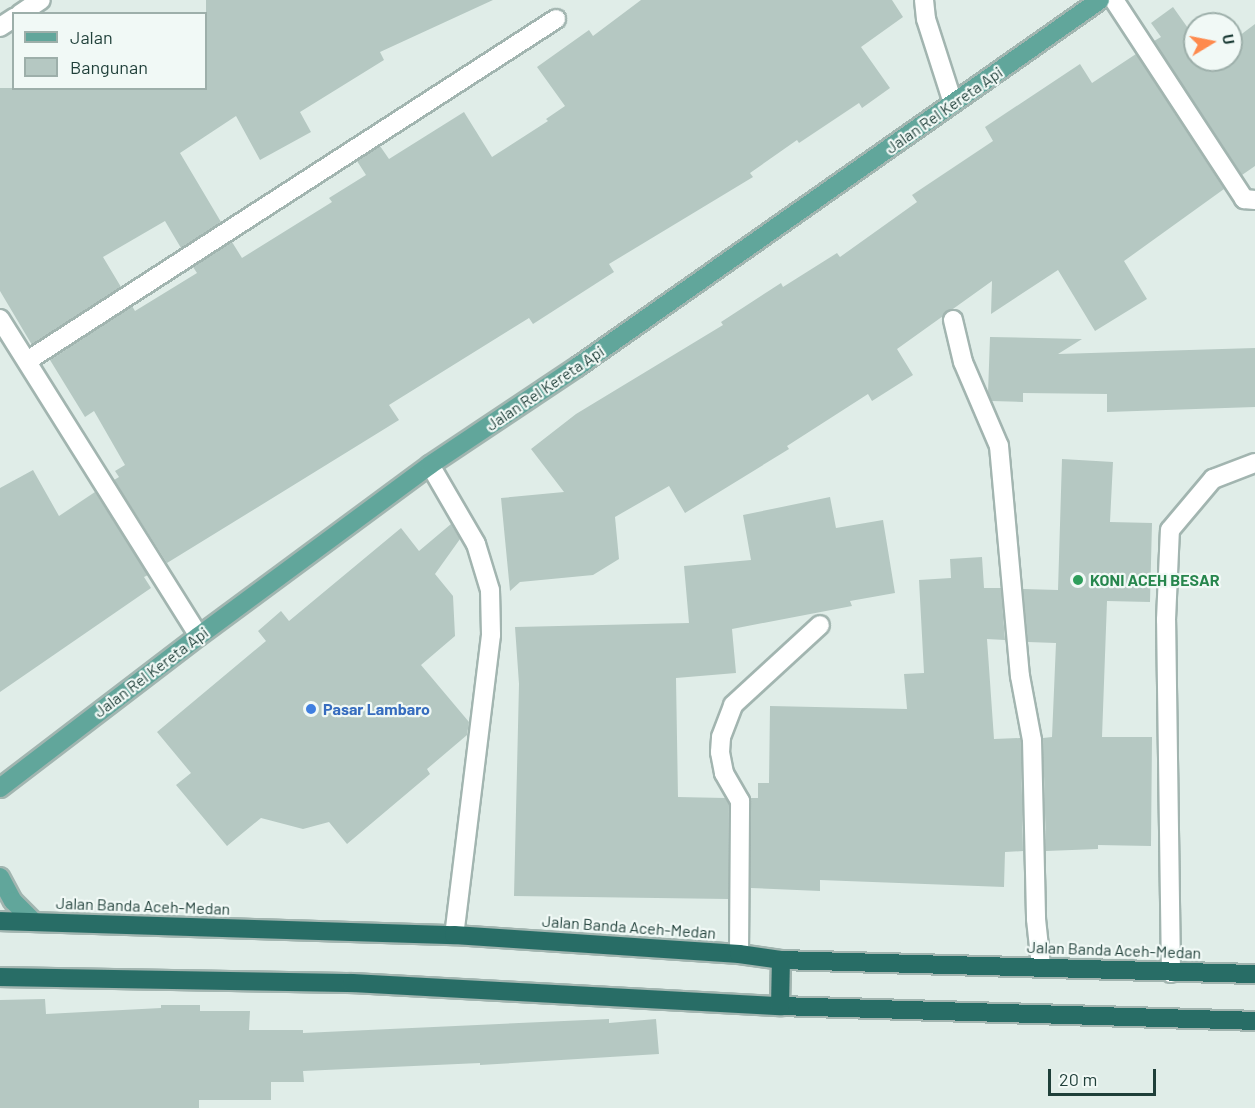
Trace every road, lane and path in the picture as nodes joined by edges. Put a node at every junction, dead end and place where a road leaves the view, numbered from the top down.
1 (41, 0) edge
2 (924, 0) edge
3 (1100, 0) edge
4 (1114, 0) edge
5 (23, 12) edge
6 (556, 19) dead end
7 (953, 103) junction
8 (1255, 200) edge
9 (0, 319) edge
10 (953, 320) dead end
11 (27, 361) junction
12 (1255, 463) edge
13 (430, 465) junction
14 (820, 625) dead end
15 (199, 636) junction
16 (0, 788) edge
17 (0, 877) edge
18 (0, 921) edge
19 (33, 921) junction
20 (453, 935) junction
21 (739, 954) junction
22 (781, 960) junction
23 (1041, 966) junction
24 (1171, 973) junction
25 (1255, 975) edge
26 (0, 977) edge
27 (780, 1006) junction
28 (1255, 1021) edge

1 - 5 street
2 - 7 street
3 - 7 main road, Jalan Rel Kereta Api
4 - 8 street
6 - 11 street
7 - 13 main road, Jalan Rel Kereta Api
9 - 11 street
10 - 23 street
11 - 15 street
12 - 24 street
13 - 15 main road, Jalan Rel Kereta Api
13 - 20 street
14 - 21 street
15 - 16 main road, Jalan Rel Kereta Api
17 - 19 main road
18 - 19 highway, Jalan Banda Aceh-Medan
19 - 20 highway, Jalan Banda Aceh-Medan
20 - 21 highway, Jalan Banda Aceh-Medan
21 - 22 highway, Jalan Banda Aceh-Medan
22 - 23 highway, Jalan Banda Aceh-Medan
22 - 27 highway
23 - 24 highway, Jalan Banda Aceh-Medan
24 - 25 highway, Jalan Banda Aceh-Medan
26 - 27 highway
27 - 28 highway

